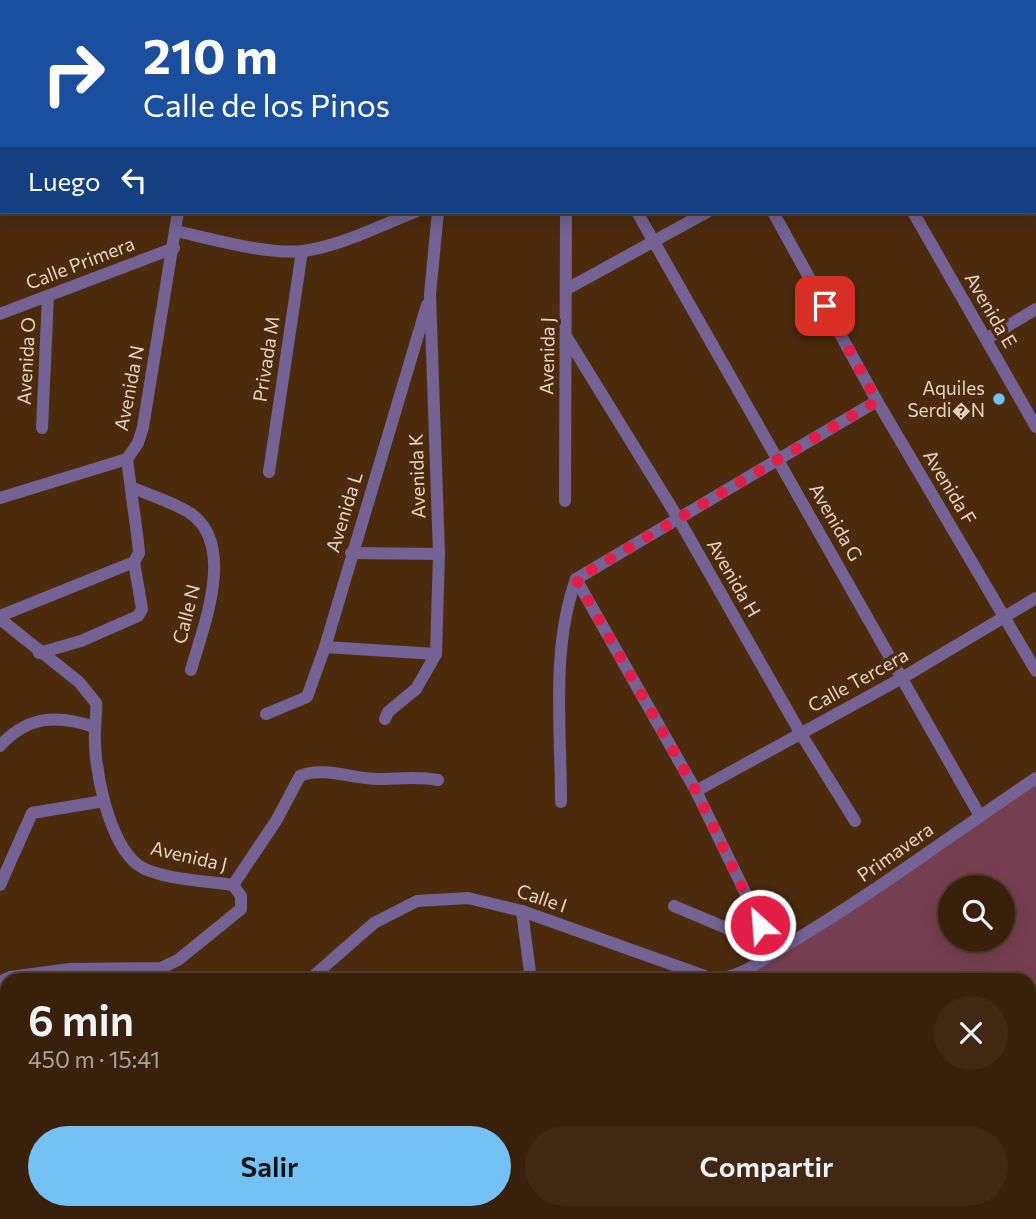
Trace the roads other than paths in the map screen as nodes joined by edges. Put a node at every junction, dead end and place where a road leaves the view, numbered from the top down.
1 (178, 214) edge
2 (410, 214) edge
3 (438, 214) edge
4 (566, 214) edge
5 (638, 214) edge
6 (703, 214) edge
7 (775, 214) edge
8 (914, 214) edge
9 (176, 231) junction
10 (655, 241) junction
11 (174, 248) junction
12 (302, 251) junction
13 (567, 289) junction
14 (430, 295) junction
15 (48, 296) junction
16 (1036, 309) edge
17 (0, 314) edge
18 (566, 335) junction
19 (986, 339) junction
20 (877, 401) junction
21 (1036, 427) edge
22 (42, 428) dead end
23 (127, 459) junction
24 (779, 461) junction
25 (269, 472) dead end
26 (131, 487) junction
27 (0, 498) edge
28 (565, 501) dead end
29 (678, 518) junction
30 (351, 553) junction
31 (439, 554) junction
32 (134, 562) junction
33 (576, 579) junction
34 (1036, 598) edge
35 (1005, 617) junction
36 (0, 618) edge
37 (325, 647) junction
38 (39, 653) junction
39 (436, 654) junction
40 (191, 670) dead end
41 (1036, 671) edge
42 (902, 678) junction
43 (265, 714) dead end
44 (385, 719) dead end
45 (94, 727) junction
46 (801, 734) junction
47 (0, 746) edge
48 (1036, 778) edge
49 (438, 780) dead end
50 (696, 791) junction
51 (104, 801) junction
52 (561, 802) dead end
53 (979, 816) junction
54 (855, 821) dead end
55 (0, 885) edge
56 (233, 885) junction
57 (674, 906) dead end
58 (522, 911) junction
59 (772, 949) junction
60 (60, 973) edge
61 (317, 973) edge
62 (530, 973) edge
63 (696, 973) edge
64 (743, 973) edge

1 - 9 street, Avenida N
2 - 12 street
3 - 14 street, Avenida K
4 - 13 street, Avenida J
5 - 10 street, Avenida G
6 - 10 street
7 - 20 street, Avenida F
8 - 19 street, Avenida E
9 - 11 street, Avenida N
9 - 12 street
10 - 13 street
10 - 24 street, Avenida G
11 - 15 street, Calle Primera
11 - 23 street, Avenida N
12 - 25 street, Privada M
13 - 18 street, Avenida J
14 - 30 street, Avenida L
14 - 31 street, Avenida K
15 - 17 street, Calle Primera
15 - 22 street, Avenida O
16 - 19 street
18 - 28 street, Avenida J
18 - 29 street, Avenida H
19 - 21 street, Avenida E
20 - 24 street
20 - 35 street, Avenida F
23 - 26 street, Avenida N
23 - 27 street
24 - 29 street
24 - 42 street, Avenida G
26 - 32 street, Avenida N
26 - 40 street, Calle N
29 - 33 street
29 - 46 street, Avenida H
30 - 31 street
30 - 37 street, Avenida L
31 - 39 street, Avenida K
32 - 36 street
32 - 38 street, Avenida N
33 - 50 street
33 - 52 street
34 - 35 street, Calle Tercera
35 - 41 street, Avenida F
35 - 42 street, Calle Tercera
36 - 38 street
37 - 39 street
37 - 43 street, Avenida L
38 - 45 street, Avenida J
39 - 44 street, Avenida K
42 - 46 street, Calle Tercera
42 - 53 street, Avenida G
45 - 47 street
45 - 51 street, Avenida J
46 - 50 street, Calle Tercera
46 - 54 street, Avenida H
48 - 53 street, Primavera
49 - 56 street
50 - 59 street
51 - 55 street
51 - 56 street, Avenida J
53 - 59 street, Primavera
56 - 60 street, Avenida J
57 - 59 street
58 - 61 street, Calle I
58 - 62 street
58 - 63 street, Calle I
59 - 64 street, Calle I

